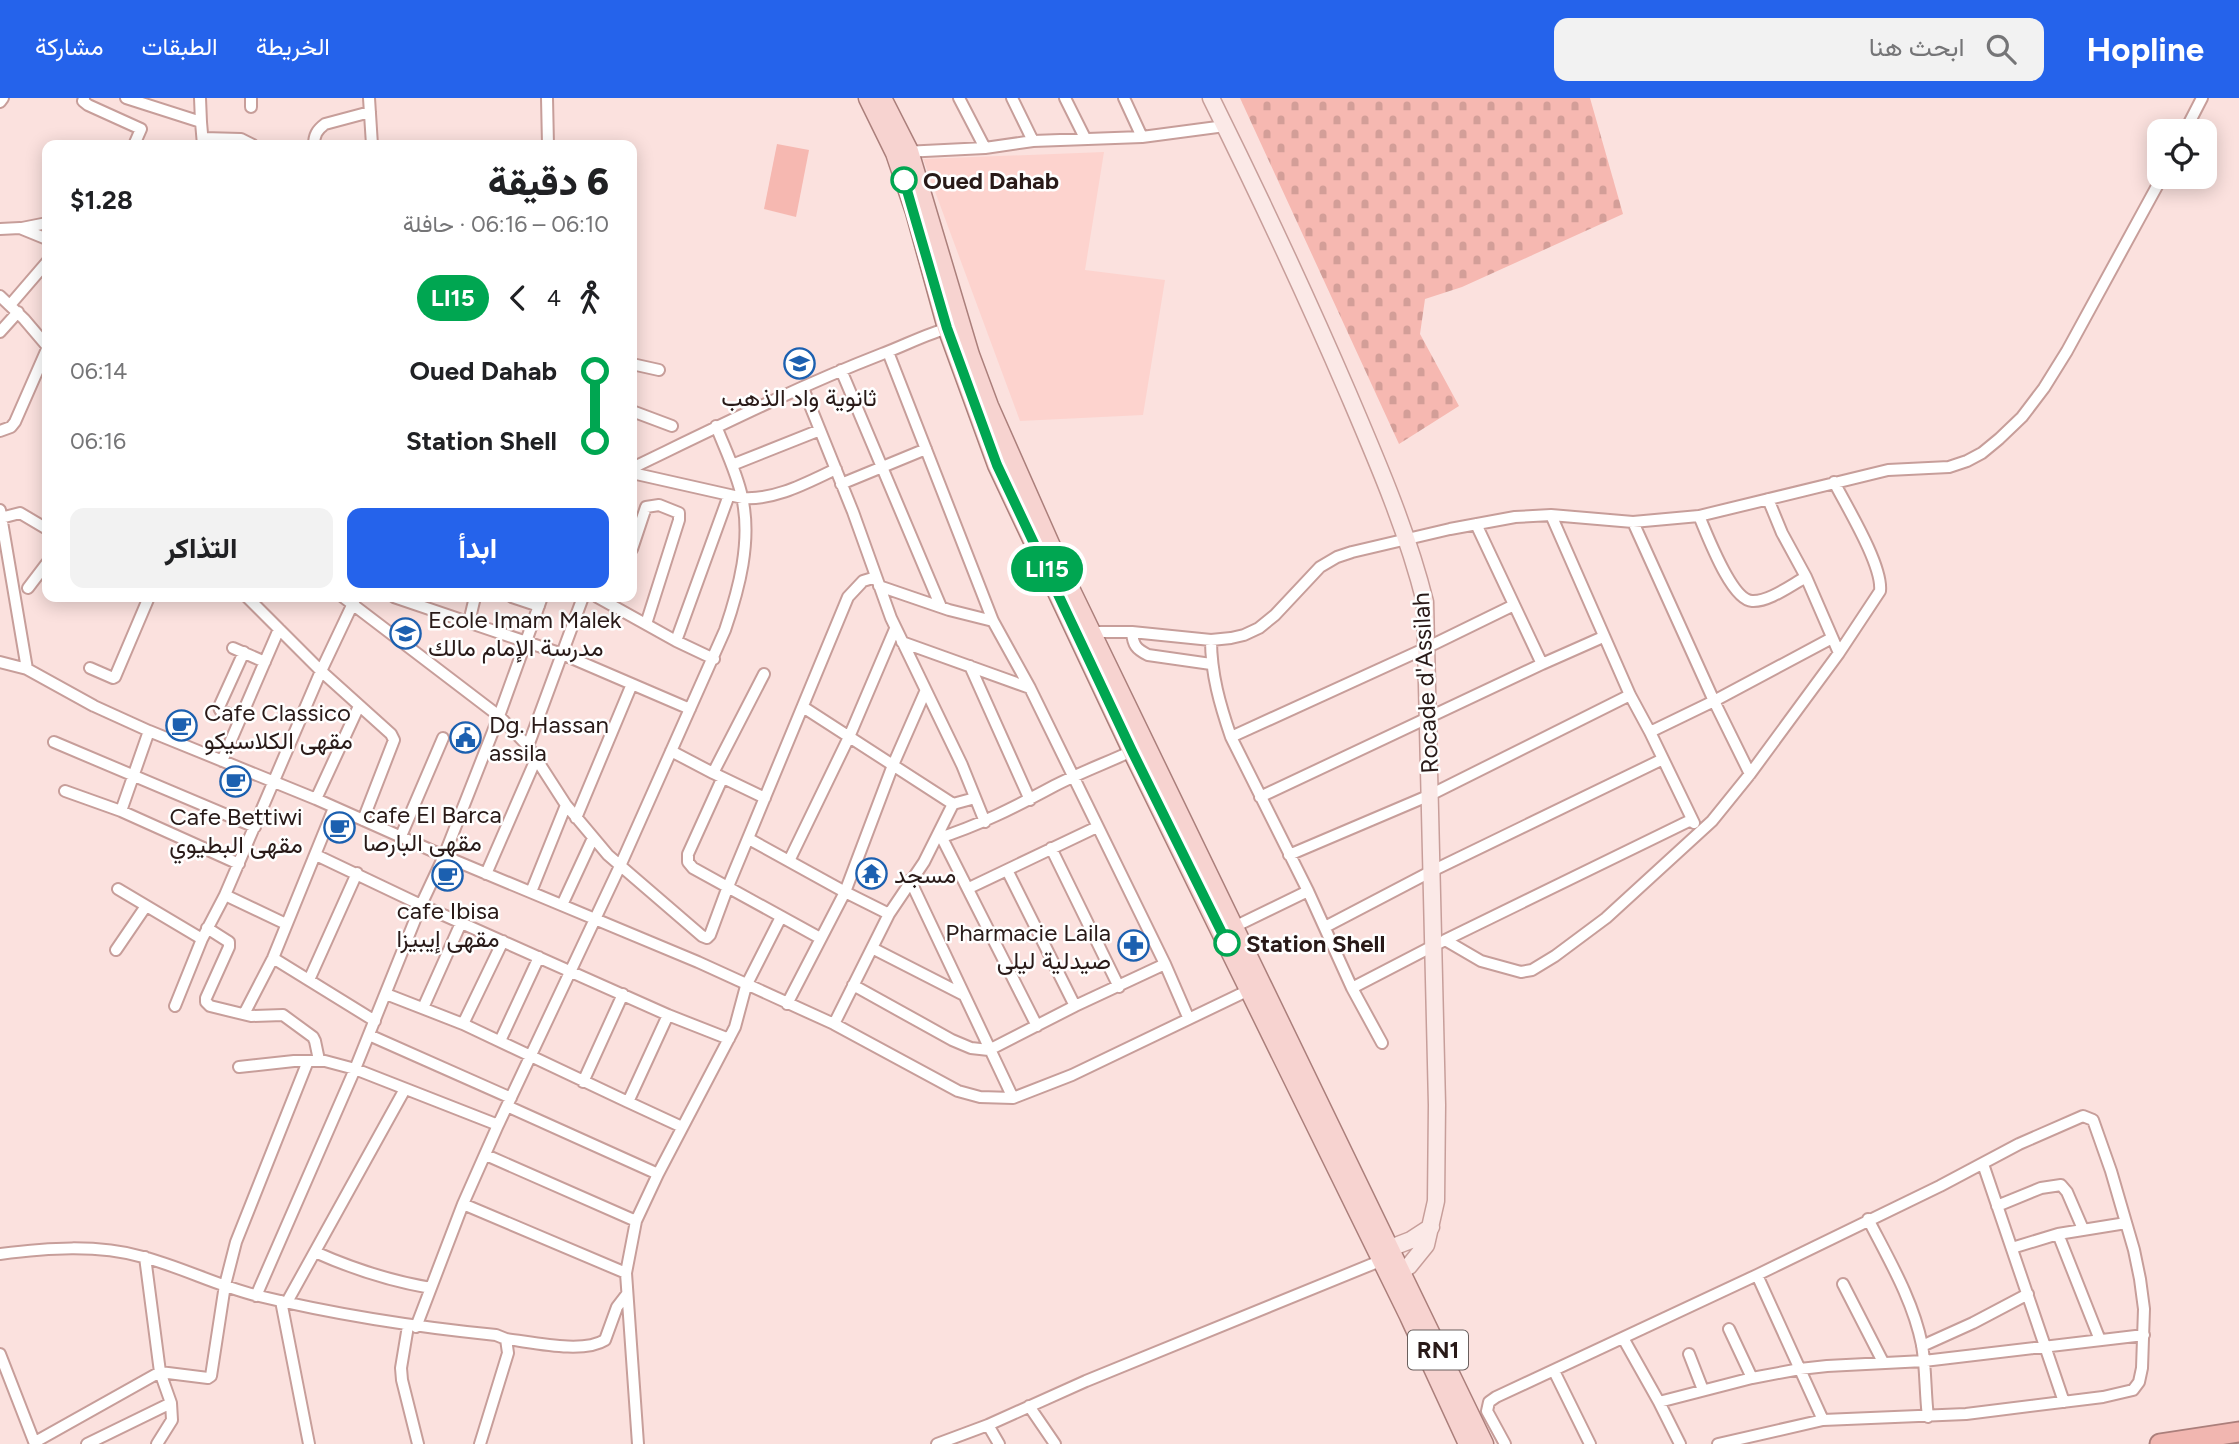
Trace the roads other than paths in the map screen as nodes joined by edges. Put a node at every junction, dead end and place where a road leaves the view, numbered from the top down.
1 (83, 98) edge
2 (126, 98) edge
3 (200, 98) edge
4 (369, 98) edge
5 (547, 98) edge
6 (868, 98) edge
7 (882, 98) edge
8 (960, 98) edge
9 (1012, 98) edge
10 (1065, 98) edge
11 (1124, 98) edge
12 (1211, 98) edge
13 (2202, 98) edge
14 (150, 106) junction
15 (370, 112) junction
16 (2191, 119) edge
17 (201, 122) junction
18 (1225, 126) junction
19 (141, 129) junction
20 (1142, 137) junction
21 (1085, 138) junction
22 (136, 140) edge
23 (203, 140) edge
24 (315, 140) edge
25 (372, 140) edge
26 (548, 140) edge
27 (1033, 141) junction
28 (985, 148) junction
29 (902, 152) junction
30 (2155, 189) edge
31 (42, 224) edge
32 (20, 228) junction
33 (0, 229) edge
34 (42, 237) edge
35 (42, 268) edge
36 (0, 296) edge
37 (14, 309) junction
38 (954, 326) junction
39 (0, 331) edge
40 (42, 342) edge
41 (888, 352) junction
42 (42, 360) edge
43 (637, 365) edge
44 (659, 370) dead end
45 (841, 370) junction
46 (803, 388) junction
47 (637, 413) edge
48 (672, 426) dead end
49 (716, 426) junction
50 (820, 429) junction
51 (0, 431) edge
52 (926, 449) junction
53 (637, 465) edge
54 (732, 466) junction
55 (881, 466) junction
56 (637, 468) edge
57 (836, 469) junction
58 (1834, 482) junction
59 (841, 484) junction
60 (729, 495) junction
61 (743, 498) junction
62 (1768, 499) junction
63 (1, 514) edge
64 (1551, 515) junction
65 (1699, 516) junction
66 (1633, 522) junction
67 (1476, 524) junction
68 (42, 526) edge
69 (637, 534) edge
70 (1406, 540) junction
71 (42, 570) edge
72 (1806, 577) junction
73 (878, 582) junction
74 (29, 588) dead end
75 (147, 602) edge
76 (252, 602) edge
77 (354, 602) edge
78 (355, 602) edge
79 (409, 602) edge
80 (474, 602) edge
81 (540, 602) edge
82 (581, 602) edge
83 (617, 602) edge
84 (1514, 605) junction
85 (941, 607) junction
86 (993, 621) junction
87 (469, 622) junction
88 (646, 624) junction
89 (279, 629) junction
90 (895, 629) junction
91 (1132, 632) junction
92 (1084, 633) junction
93 (1603, 637) junction
94 (1832, 638) junction
95 (1211, 640) junction
96 (526, 641) junction
97 (676, 641) junction
98 (902, 642) junction
99 (1426, 648) junction
100 (1839, 653) junction
101 (562, 654) junction
102 (714, 659) junction
103 (0, 662) edge
104 (265, 662) junction
105 (1211, 664) junction
106 (1542, 664) junction
107 (970, 666) junction
108 (90, 668) dead end
109 (27, 669) junction
110 (321, 671) junction
111 (764, 674) dead end
112 (632, 684) junction
113 (1030, 688) junction
114 (925, 692) junction
115 (1630, 695) junction
116 (1714, 701) junction
117 (359, 706) junction
118 (803, 707) junction
119 (690, 709) junction
120 (499, 716) junction
121 (1428, 718) junction
122 (240, 719) junction
123 (149, 732) junction
124 (1650, 732) junction
125 (849, 737) junction
126 (1231, 737) junction
127 (443, 738) dead end
128 (54, 742) dead end
129 (528, 746) junction
130 (671, 751) junction
131 (1132, 751) junction
132 (1663, 759) junction
133 (537, 760) junction
134 (222, 761) junction
135 (893, 765) junction
136 (1750, 774) junction
137 (132, 776) junction
138 (718, 776) junction
139 (1073, 777) junction
140 (273, 782) junction
141 (65, 791) dead end
142 (1430, 795) junction
143 (1260, 797) junction
144 (765, 798) junction
145 (975, 798) junction
146 (316, 799) junction
147 (1030, 800) junction
148 (953, 804) junction
149 (566, 805) junction
150 (334, 808) junction
151 (121, 811) junction
152 (576, 818) junction
153 (363, 820) junction
154 (1691, 820) junction
155 (985, 822) junction
156 (255, 827) junction
157 (1097, 827) junction
158 (1700, 831) junction
159 (401, 836) junction
160 (593, 838) junction
161 (749, 839) junction
162 (939, 839) junction
163 (1051, 848) junction
164 (316, 855) junction
165 (1289, 855) junction
166 (444, 856) junction
167 (789, 861) junction
168 (239, 864) junction
169 (620, 866) junction
170 (1007, 870) junction
171 (1432, 871) junction
172 (357, 873) junction
173 (486, 874) junction
174 (909, 880) junction
175 (969, 888) junction
176 (118, 889) dead end
177 (727, 889) junction
178 (1308, 891) junction
179 (531, 892) junction
180 (845, 892) junction
181 (225, 895) junction
182 (421, 905) junction
183 (562, 905) junction
184 (146, 906) junction
185 (889, 914) junction
186 (781, 917) junction
187 (594, 920) junction
188 (286, 923) junction
189 (461, 923) junction
190 (1234, 927) junction
191 (1325, 927) junction
192 (207, 928) junction
193 (820, 938) junction
194 (202, 939) junction
195 (503, 941) junction
196 (1439, 943) junction
197 (872, 948) junction
198 (116, 950) dead end
199 (539, 957) junction
200 (273, 958) junction
201 (1165, 964) junction
202 (570, 972) junction
203 (309, 980) junction
204 (853, 985) junction
205 (746, 986) junction
206 (1119, 987) junction
207 (1352, 988) junction
208 (1249, 990) junction
209 (386, 994) junction
210 (623, 994) junction
211 (962, 994) junction
212 (787, 1004) junction
213 (175, 1006) dead end
214 (1075, 1006) junction
215 (422, 1008) junction
216 (244, 1014) junction
217 (668, 1015) junction
218 (1188, 1017) junction
219 (375, 1021) junction
220 (463, 1024) junction
221 (834, 1024) junction
222 (1037, 1026) junction
223 (369, 1035) junction
224 (729, 1039) junction
225 (500, 1041) junction
226 (1382, 1043) dead end
227 (989, 1050) junction
228 (531, 1057) junction
229 (314, 1060) junction
230 (240, 1067) dead end
231 (355, 1069) junction
232 (583, 1082) junction
233 (405, 1089) junction
234 (1013, 1098) junction
235 (509, 1102) junction
236 (628, 1102) junction
237 (498, 1125) junction
238 (682, 1127) junction
239 (486, 1155) junction
240 (1983, 1164) junction
241 (657, 1174) junction
242 (464, 1204) junction
243 (1997, 1206) junction
244 (1868, 1219) junction
245 (636, 1221) junction
246 (2126, 1223) junction
247 (1431, 1227) junction
248 (2083, 1229) junction
249 (2058, 1234) junction
250 (2012, 1248) junction
251 (315, 1252) junction
252 (0, 1254) edge
253 (1382, 1254) junction
254 (145, 1257) junction
255 (626, 1273) junction
256 (1395, 1275) junction
257 (1757, 1275) junction
258 (1843, 1284) dead end
259 (225, 1285) junction
260 (431, 1288) junction
261 (627, 1294) junction
262 (2028, 1294) junction
263 (256, 1296) junction
264 (284, 1302) junction
265 (412, 1326) junction
266 (1728, 1329) dead end
267 (2144, 1335) junction
268 (1623, 1338) junction
269 (506, 1339) junction
270 (2100, 1340) junction
271 (1922, 1346) junction
272 (2046, 1347) junction
273 (0, 1354) edge
274 (1689, 1354) dead end
275 (1924, 1361) junction
276 (1883, 1362) junction
277 (1800, 1369) junction
278 (160, 1371) junction
279 (1553, 1371) junction
280 (1752, 1378) junction
281 (1703, 1390) junction
282 (1659, 1402) junction
283 (2064, 1402) junction
284 (171, 1404) junction
285 (1029, 1406) junction
286 (1928, 1417) junction
287 (1823, 1420) junction
288 (988, 1425) junction
289 (2239, 1432) edge
290 (35, 1443) edge
291 (944, 1443) edge
292 (87, 1444) edge
293 (157, 1444) edge
294 (309, 1444) edge
295 (418, 1444) edge
296 (480, 1444) edge
297 (638, 1444) edge
298 (999, 1444) edge
299 (1055, 1444) edge
300 (1468, 1444) edge
301 (1484, 1444) edge
302 (1505, 1444) edge
303 (1590, 1444) edge
304 (1679, 1444) edge
305 (1718, 1444) edge
306 (2160, 1444) edge

1 - 19 street
2 - 14 street
3 - 17 street
4 - 15 street
5 - 26 street
6 - 29 main road, RN1
7 - 29 main road, RN1
8 - 28 street
9 - 27 street
10 - 21 street
11 - 20 street
12 - 18 street, Rocade d'Assilah
13 - 16 street
14 - 17 street
14 - 19 street
15 - 24 street
15 - 25 street
17 - 23 street
18 - 20 street
18 - 70 street, Rocade d'Assilah
19 - 22 street
20 - 21 street
21 - 27 street
27 - 28 street
28 - 29 street
29 - 38 main road, RN1
30 - 58 street
31 - 32 street
32 - 33 street
32 - 34 street
35 - 37 street
36 - 37 street
37 - 39 street
37 - 40 street
38 - 41 street
38 - 92 main road, RN1
41 - 45 street
41 - 52 street
42 - 51 street
43 - 44 street
45 - 46 street
45 - 55 street
46 - 49 street
46 - 50 street
47 - 48 street
49 - 53 street
49 - 54 street
50 - 54 street
50 - 57 street
52 - 55 street
52 - 86 street
54 - 61 street
55 - 59 street
55 - 85 street
56 - 60 street
57 - 59 street
57 - 61 street
58 - 62 street
58 - 100 street
59 - 73 street
60 - 61 street
60 - 97 street
61 - 102 street
62 - 65 street
62 - 72 street
63 - 68 street
63 - 109 street
64 - 66 street
64 - 67 street
64 - 93 street
65 - 66 street
65 - 72 street
66 - 116 street
67 - 70 street
67 - 84 street
69 - 88 street
70 - 95 street
70 - 99 street, Rocade d'Assilah
71 - 74 street
72 - 94 street
73 - 85 street
73 - 90 street
73 - 118 street
75 - 108 street
76 - 89 street
77 - 110 street
78 - 120 street
79 - 87 street
80 - 87 street
81 - 96 street
82 - 101 street
83 - 88 street
84 - 99 street
84 - 106 street
85 - 86 street
86 - 113 street
87 - 96 street
88 - 97 street
89 - 104 street
89 - 110 street
90 - 98 street
90 - 125 street
91 - 92 street
91 - 95 street
91 - 105 street
92 - 131 main road, RN1
92 - 190 main road, RN1
93 - 106 street
93 - 115 street
94 - 100 street
94 - 116 street
95 - 105 street
96 - 101 street
96 - 120 street
97 - 102 street
98 - 107 street
98 - 114 street
99 - 121 street, Rocade d'Assilah
99 - 126 street
100 - 136 street
101 - 112 street
101 - 129 street
102 - 119 street
103 - 109 street
104 - 122 street
104 - 122 street
105 - 126 street
106 - 121 street
107 - 113 street
107 - 147 street
109 - 123 street
110 - 117 street
110 - 140 street
111 - 138 street
112 - 119 street
112 - 152 street
113 - 139 street
114 - 135 street
114 - 145 street
115 - 124 street
115 - 142 street
116 - 124 street
116 - 136 street
117 - 146 street
117 - 153 street
118 - 125 street
118 - 144 street
119 - 130 street
120 - 129 street
120 - 166 street
121 - 142 street, Rocade d'Assilah
121 - 143 street
122 - 134 street
123 - 134 street
123 - 137 street
124 - 132 street
125 - 135 street
125 - 167 street
126 - 143 street
127 - 159 street
128 - 137 street
129 - 133 street
130 - 138 street
130 - 169 street
131 - 139 street
131 - 208 main road, RN1
132 - 154 street
132 - 171 street
133 - 149 street
133 - 173 street
134 - 140 street
135 - 148 street
135 - 180 street
136 - 158 street
137 - 151 street
137 - 156 street
138 - 144 street
138 - 177 street
139 - 147 street
139 - 157 street
140 - 146 street
140 - 156 street
141 - 151 street
142 - 165 street
142 - 171 street, Rocade d'Assilah
143 - 165 street
144 - 161 street
145 - 148 street
145 - 155 street
146 - 150 street
147 - 155 street
148 - 162 street
149 - 152 street
149 - 179 street
150 - 153 street
150 - 164 street
151 - 168 street
152 - 160 street
153 - 159 street
154 - 158 street
154 - 196 street
155 - 162 street
156 - 168 street
157 - 163 street
157 - 201 street
158 - 196 street
159 - 166 street
160 - 169 street
160 - 183 street
161 - 167 street
161 - 177 street
162 - 174 street
162 - 175 street
163 - 170 street
163 - 206 street
164 - 172 street
164 - 188 street
165 - 178 street
166 - 173 street
166 - 182 street
167 - 180 street
168 - 181 street
169 - 177 street
169 - 187 street
170 - 175 street
170 - 214 street
171 - 191 street
171 - 196 street, Rocade d'Assilah
172 - 182 street
172 - 203 street
173 - 179 street
174 - 185 street
174 - 211 street
175 - 222 street
176 - 184 street
177 - 186 street
178 - 190 street
178 - 191 street
179 - 183 street
180 - 185 street
180 - 193 street
181 - 188 street
181 - 192 street
182 - 189 street
182 - 209 street
183 - 187 street
184 - 194 street
184 - 198 street
185 - 197 street
186 - 193 street
186 - 205 street
187 - 202 street
187 - 205 street
188 - 200 street
189 - 195 street
189 - 215 street
190 - 253 main road, RN1
191 - 207 street
192 - 194 street
192 - 216 street
193 - 212 street
194 - 213 street
195 - 199 street
195 - 220 street
196 - 207 street
196 - 247 street, Rocade d'Assilah
197 - 204 street
197 - 211 street
199 - 202 street
199 - 225 street
200 - 203 street
200 - 216 street
201 - 206 street
201 - 218 street
202 - 210 street
202 - 228 street
203 - 219 street
204 - 221 street
204 - 227 street
205 - 212 street
205 - 224 street
206 - 214 street
207 - 226 street
208 - 218 street
208 - 253 main road, RN1
209 - 215 street
209 - 219 street
210 - 217 street
210 - 232 street
211 - 227 street
212 - 221 street
214 - 222 street
215 - 220 street
216 - 229 street
217 - 224 street
217 - 236 street
218 - 234 street
219 - 223 street
220 - 225 street
221 - 234 street
222 - 227 street
223 - 231 street
223 - 235 street
224 - 238 street
225 - 228 street
227 - 234 street
228 - 232 street
228 - 235 street
229 - 230 street
229 - 231 street
229 - 259 street
231 - 233 street
231 - 263 street
232 - 236 street
233 - 237 street
233 - 251 street
235 - 237 street
235 - 241 street
236 - 238 street
237 - 239 street
238 - 241 street
239 - 242 street
239 - 245 street
240 - 243 street
240 - 244 street
240 - 246 street
241 - 245 street
242 - 255 street
242 - 260 street
243 - 248 street
243 - 250 street
244 - 257 street
244 - 271 street
245 - 255 street
246 - 248 street
246 - 267 street
247 - 253 street
247 - 256 street, Rocade d'Assilah
248 - 249 street
249 - 250 street
249 - 270 street
250 - 262 street
251 - 260 street
251 - 264 street
252 - 254 street
253 - 256 main road, RN1
253 - 285 street
254 - 259 street
254 - 278 street
255 - 261 street
256 - 300 main road, RN1
256 - 301 main road, RN1
257 - 268 street
257 - 277 street
258 - 276 street
259 - 263 street
259 - 278 street
260 - 265 street
261 - 269 street
261 - 297 street
262 - 271 street
262 - 272 street
263 - 264 street
264 - 265 street
264 - 294 street
265 - 269 street
265 - 295 street
266 - 280 street
267 - 270 street
267 - 283 street
268 - 279 street
268 - 282 street
269 - 296 street
270 - 272 street
271 - 275 street
272 - 275 street
272 - 283 street
273 - 290 street
274 - 281 street
275 - 276 street
275 - 286 street
276 - 277 street
277 - 280 street
277 - 287 street
278 - 284 street
278 - 290 street
279 - 302 street
279 - 303 street
280 - 281 street
281 - 282 street
282 - 304 street
283 - 286 street
284 - 292 street
284 - 293 street
285 - 288 street
285 - 299 street
286 - 287 street
287 - 305 street
288 - 291 street
288 - 298 street
289 - 306 highway

